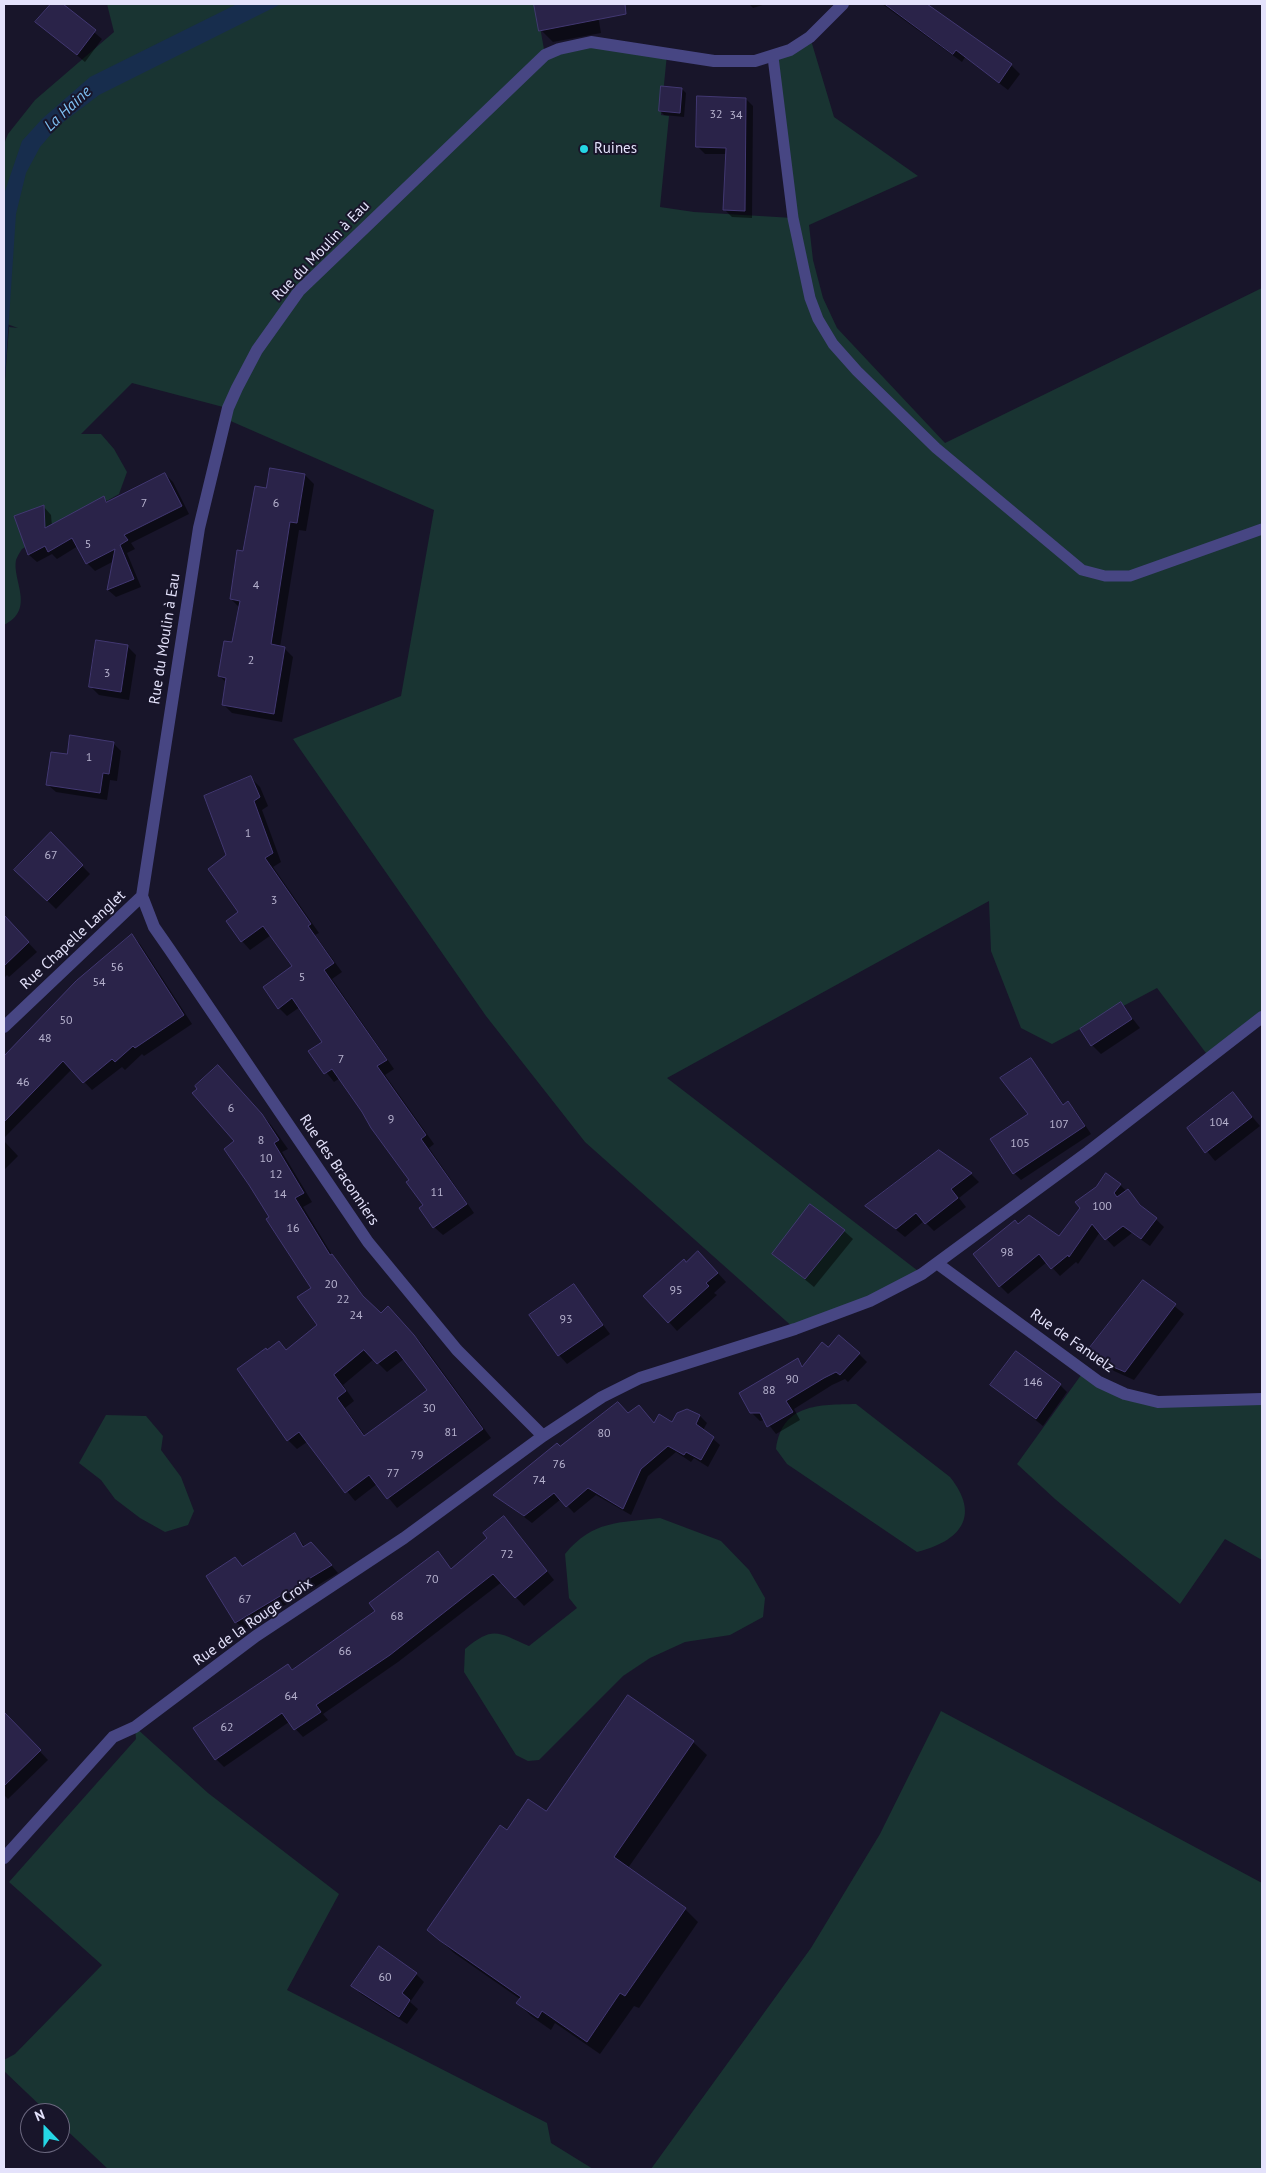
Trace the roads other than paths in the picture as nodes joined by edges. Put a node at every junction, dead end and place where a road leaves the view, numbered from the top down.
1 (843, 4) edge
2 (772, 57) junction
3 (1262, 529) edge
4 (142, 896) junction
5 (1262, 1017) edge
6 (4, 1027) edge
7 (938, 1264) junction
8 (1262, 1399) edge
9 (543, 1436) junction
10 (4, 1858) edge

1 - 2 street, Rue du Moulin à Eau
2 - 3 lane
2 - 4 street, Rue du Moulin à Eau
4 - 6 street, Rue Chapelle Langlet
4 - 9 street, Rue des Braconniers
5 - 7 street, Rue de la Rouge Croix
7 - 8 street, Rue de Fanuelz
7 - 9 street, Rue de la Rouge Croix
9 - 10 street, Rue de la Rouge Croix

